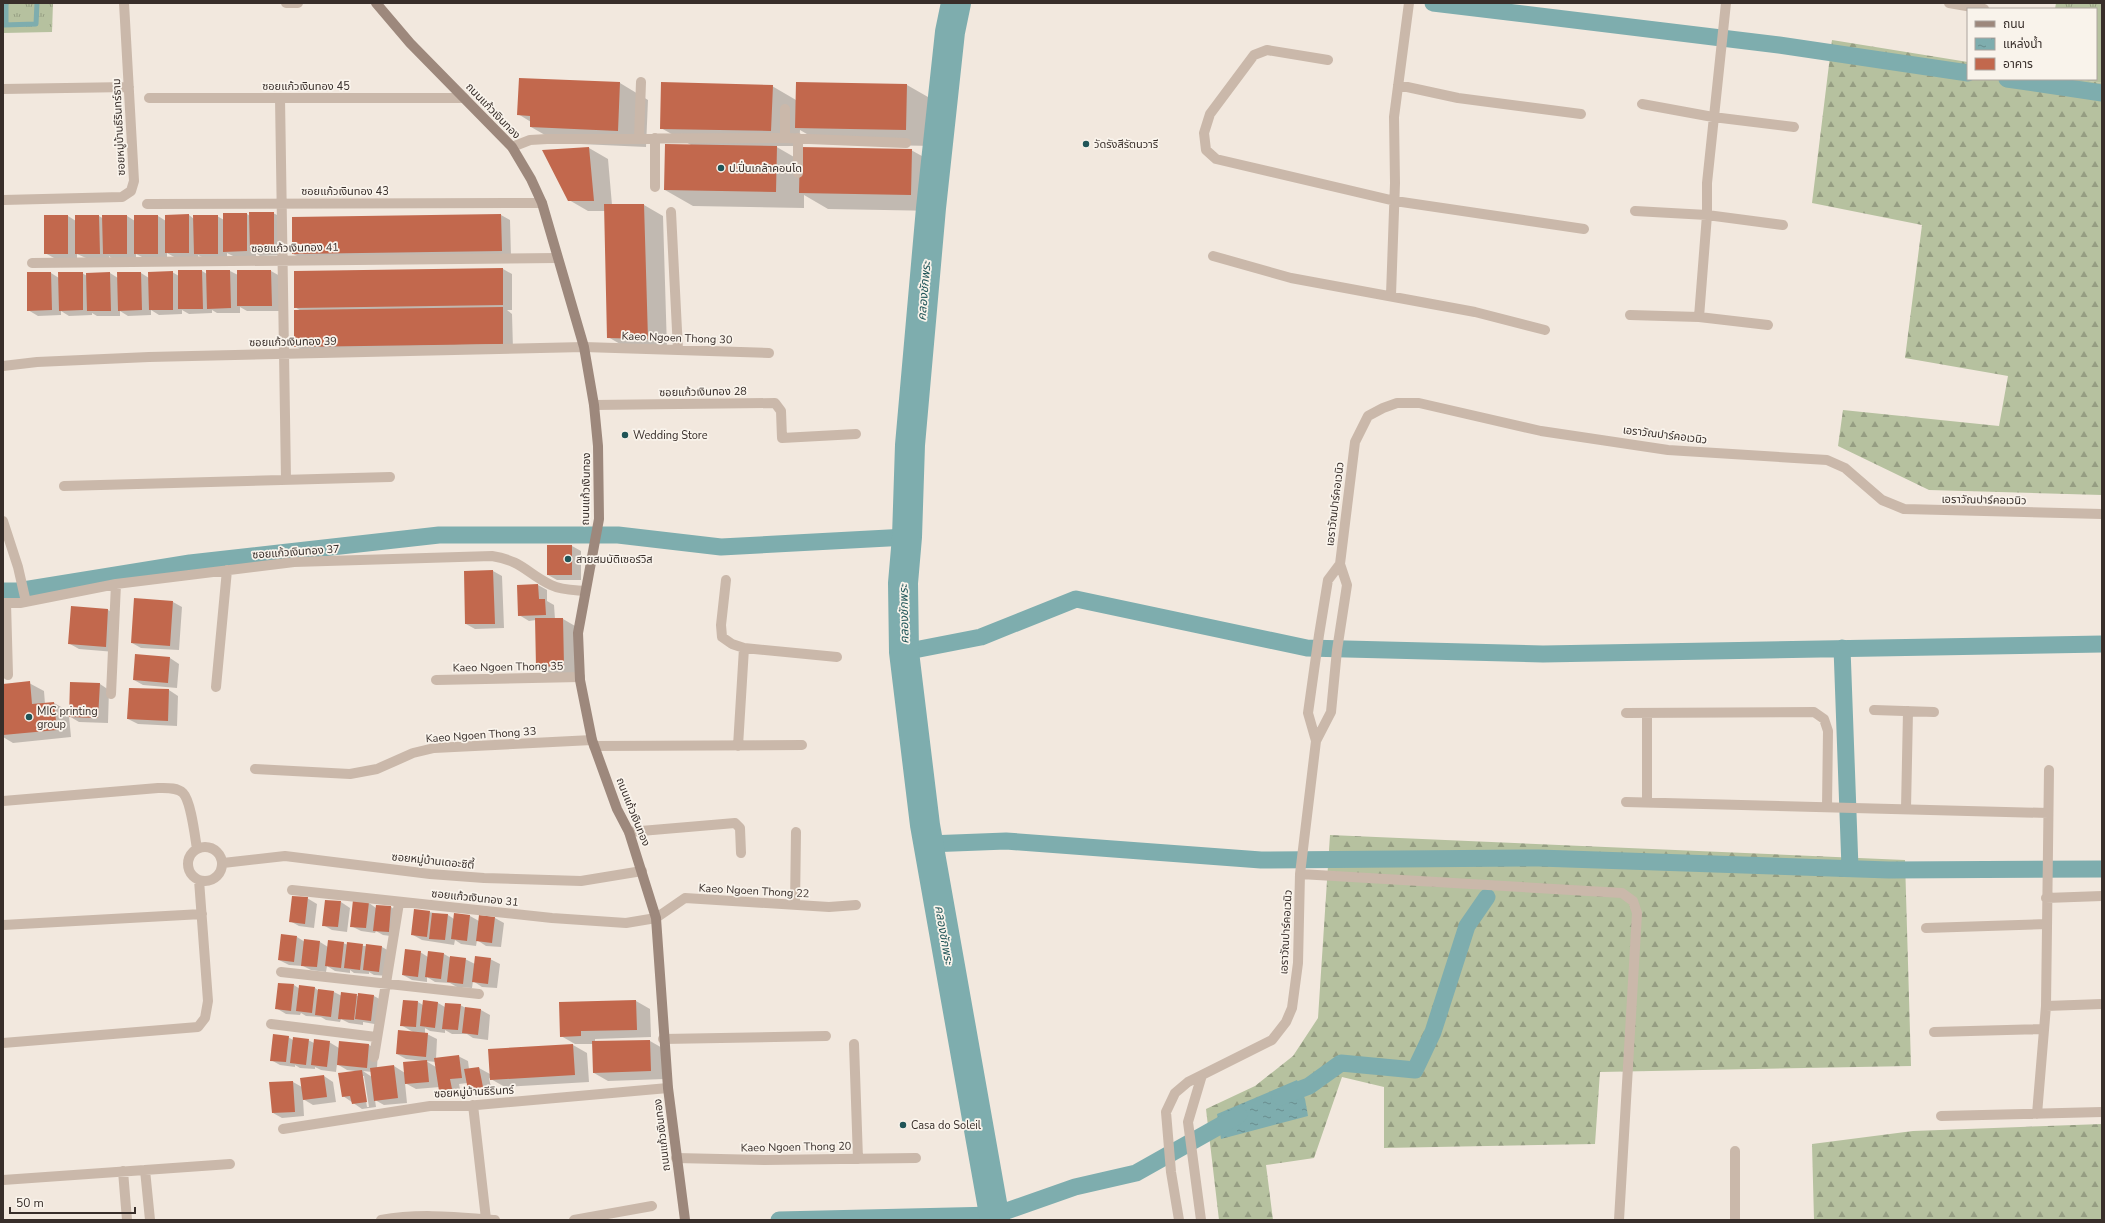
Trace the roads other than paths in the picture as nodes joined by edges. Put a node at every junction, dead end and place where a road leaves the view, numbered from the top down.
1 (124, 3) edge
2 (286, 3) edge
3 (298, 3) edge
4 (376, 3) edge
5 (1408, 3) edge
6 (1726, 3) edge
7 (1949, 3) edge
8 (1978, 8) edge
9 (1328, 60) dead end
10 (641, 82) dead end
11 (1398, 85) junction
12 (129, 87) junction
13 (3, 89) edge
14 (149, 98) dead end
15 (280, 98) junction
16 (464, 98) junction
17 (1642, 104) dead end
18 (785, 110) dead end
19 (1581, 114) dead end
20 (1713, 117) junction
21 (1794, 127) dead end
22 (639, 138) junction
23 (655, 138) junction
24 (785, 138) junction
25 (798, 138) junction
26 (906, 143) dead end
27 (512, 147) junction
28 (798, 173) dead end
29 (655, 187) dead end
30 (3, 200) edge
31 (1394, 201) junction
32 (281, 203) junction
33 (542, 203) junction
34 (147, 204) dead end
35 (1635, 211) dead end
36 (670, 212) dead end
37 (1707, 215) junction
38 (1783, 225) dead end
39 (1584, 229) dead end
40 (1213, 256) dead end
41 (557, 258) junction
42 (282, 260) junction
43 (32, 263) dead end
44 (1391, 295) junction
45 (1630, 315) dead end
46 (1699, 317) junction
47 (1768, 325) dead end
48 (1545, 330) dead end
49 (584, 347) junction
50 (678, 350) junction
51 (769, 353) dead end
52 (284, 354) junction
53 (3, 366) edge
54 (594, 405) junction
55 (856, 434) dead end
56 (390, 477) dead end
57 (286, 480) junction
58 (64, 486) dead end
59 (2102, 514) edge
60 (3, 521) edge
61 (1340, 564) junction
62 (227, 570) junction
63 (726, 580) dead end
64 (116, 584) junction
65 (584, 592) junction
66 (26, 601) junction
67 (4, 603) edge
68 (744, 648) junction
69 (837, 658) dead end
70 (8, 675) dead end
71 (580, 677) junction
72 (436, 680) dead end
73 (216, 687) dead end
74 (111, 694) dead end
75 (1874, 710) dead end
76 (1908, 711) junction
77 (1934, 712) dead end
78 (1626, 713) dead end
79 (1647, 713) junction
80 (1316, 741) junction
81 (593, 743) junction
82 (802, 745) dead end
83 (738, 746) junction
84 (255, 769) dead end
85 (2049, 770) dead end
86 (3, 801) edge
87 (1626, 802) dead end
88 (1646, 802) junction
89 (1827, 807) junction
90 (1906, 809) junction
91 (2048, 813) junction
92 (629, 832) junction
93 (796, 832) dead end
94 (197, 849) junction
95 (741, 853) dead end
96 (223, 863) junction
97 (642, 871) junction
98 (1300, 874) junction
99 (199, 880) junction
100 (292, 890) dead end
101 (2102, 896) edge
102 (2046, 898) junction
103 (398, 903) junction
104 (795, 905) junction
105 (856, 905) dead end
106 (202, 914) junction
107 (656, 918) junction
108 (2047, 924) junction
109 (3, 925) edge
110 (1926, 928) dead end
111 (281, 972) dead end
112 (386, 984) junction
113 (479, 994) dead end
114 (2102, 1004) edge
115 (2046, 1006) junction
116 (271, 1024) dead end
117 (2044, 1029) junction
118 (1934, 1032) dead end
119 (826, 1036) dead end
120 (376, 1037) junction
121 (664, 1039) junction
122 (3, 1043) edge
123 (854, 1044) dead end
124 (374, 1057) dead end
125 (1202, 1075) junction
126 (668, 1088) junction
127 (473, 1105) junction
128 (2102, 1112) edge
129 (2037, 1114) junction
130 (1941, 1116) dead end
131 (283, 1129) dead end
132 (1735, 1151) dead end
133 (676, 1158) junction
134 (858, 1158) junction
135 (916, 1158) dead end
136 (230, 1164) dead end
137 (145, 1170) junction
138 (123, 1171) junction
139 (3, 1180) edge
140 (652, 1206) dead end
141 (127, 1220) edge
142 (150, 1220) edge
143 (380, 1220) edge
144 (490, 1220) edge
145 (574, 1220) edge
146 (685, 1220) edge
147 (1179, 1220) edge
148 (1201, 1220) edge
149 (1618, 1220) edge
150 (1735, 1220) edge

1 - 12 street, ซอยหมู่บ้านธีรินทร์ธาม
2 - 3 street
4 - 16 street, ถนนแก้วเงินทอง
5 - 11 street
6 - 20 street
7 - 8 street
9 - 31 street
10 - 22 street
11 - 19 street
11 - 31 street
12 - 13 street
12 - 30 street, ซอยหมู่บ้านธีรินทร์ธาม
14 - 15 street, ซอยแก้วเงินทอง 45
15 - 16 street, ซอยแก้วเงินทอง 45
15 - 32 street
16 - 27 street, ถนนแก้วเงินทอง
17 - 20 street
18 - 24 street
20 - 21 street
20 - 37 street
22 - 23 street
22 - 27 street
23 - 24 street
23 - 29 street
24 - 25 street
25 - 26 street
25 - 28 street
27 - 33 street, ถนนแก้วเงินทอง
31 - 39 street
31 - 44 street
32 - 33 street, ซอยแก้วเงินทอง 43
32 - 34 street, ซอยแก้วเงินทอง 43
32 - 42 street
33 - 41 street, ถนนแก้วเงินทอง
35 - 37 street
36 - 50 street
37 - 38 street
37 - 46 street
40 - 44 street
41 - 42 street, ซอยแก้วเงินทอง 41
41 - 49 street, ถนนแก้วเงินทอง
42 - 43 street, ซอยแก้วเงินทอง 41
42 - 52 street
44 - 48 street
45 - 46 street
46 - 47 street
49 - 50 street, Kaeo Ngoen Thong 30
49 - 52 street, ซอยแก้วเงินทอง 39
49 - 54 street, ถนนแก้วเงินทอง
50 - 51 street, Kaeo Ngoen Thong 30
52 - 53 street, ซอยแก้วเงินทอง 39
52 - 57 street
54 - 55 street, ซอยแก้วเงินทอง 28
54 - 65 street, ถนนแก้วเงินทอง
56 - 57 street
57 - 58 street
59 - 61 street, เอราวัณปาร์คอเวนิว
60 - 66 street
61 - 80 street, เอราวัณปาร์คอเวนิว
61 - 80 street, เอราวัณปาร์คอเวนิว
62 - 64 street, ซอยแก้วเงินทอง 37
62 - 65 street, ซอยแก้วเงินทอง 37
62 - 73 street
63 - 68 street
64 - 66 street, ซอยแก้วเงินทอง 37
64 - 74 street
65 - 71 street, ถนนแก้วเงินทอง
66 - 67 street, ซอยแก้วเงินทอง 37
67 - 70 street
68 - 69 street
68 - 83 street
71 - 72 street, Kaeo Ngoen Thong 35
71 - 81 street, ถนนแก้วเงินทอง
75 - 76 street
76 - 77 street
76 - 90 street
78 - 79 street
79 - 88 street
79 - 89 street
80 - 98 street, เอราวัณปาร์คอเวนิว
81 - 83 street, Kaeo Ngoen Thong 33
81 - 84 street, Kaeo Ngoen Thong 33
81 - 92 street, ถนนแก้วเงินทอง
82 - 83 street, Kaeo Ngoen Thong 33
85 - 91 street
86 - 94 street
87 - 88 street
88 - 89 street
89 - 90 street
90 - 91 street
91 - 102 street
92 - 95 street
92 - 97 street, ถนนแก้วเงินทอง
93 - 104 street
94 - 96 street
94 - 99 street
96 - 97 street, ซอยหมู่บ้านเดอะซิตี้
96 - 99 street
97 - 107 street, ถนนแก้วเงินทอง
98 - 125 street, เอราวัณปาร์คอเวนิว
98 - 149 street
99 - 106 street
100 - 103 street, ซอยแก้วเงินทอง 31
101 - 102 street
102 - 108 street
103 - 107 street, ซอยแก้วเงินทอง 31
103 - 112 street
104 - 105 street, Kaeo Ngoen Thong 22
104 - 107 street, Kaeo Ngoen Thong 22
106 - 109 street
106 - 122 street
107 - 121 street, ถนนแก้วเงินทอง
108 - 110 street
108 - 115 street
111 - 112 street
112 - 113 street
112 - 120 street
114 - 115 street
115 - 117 street
116 - 120 street
117 - 118 street
117 - 129 street
119 - 121 street
120 - 124 street
121 - 126 street, ถนนแก้วเงินทอง
123 - 134 street
125 - 147 street, เอราวัณปาร์คอเวนิว
125 - 148 street
126 - 127 street, ซอยหมู่บ้านธีรินทร์
126 - 133 street, ถนนแก้วเงินทอง
127 - 131 street, ซอยหมู่บ้านธีรินทร์
127 - 144 street
128 - 129 street
129 - 130 street
132 - 150 street
133 - 134 street, Kaeo Ngoen Thong 20
133 - 146 street, ถนนแก้วเงินทอง
134 - 135 street, Kaeo Ngoen Thong 20
136 - 137 street
137 - 138 street
137 - 142 street
138 - 139 street
138 - 141 street
140 - 145 street
143 - 144 street

